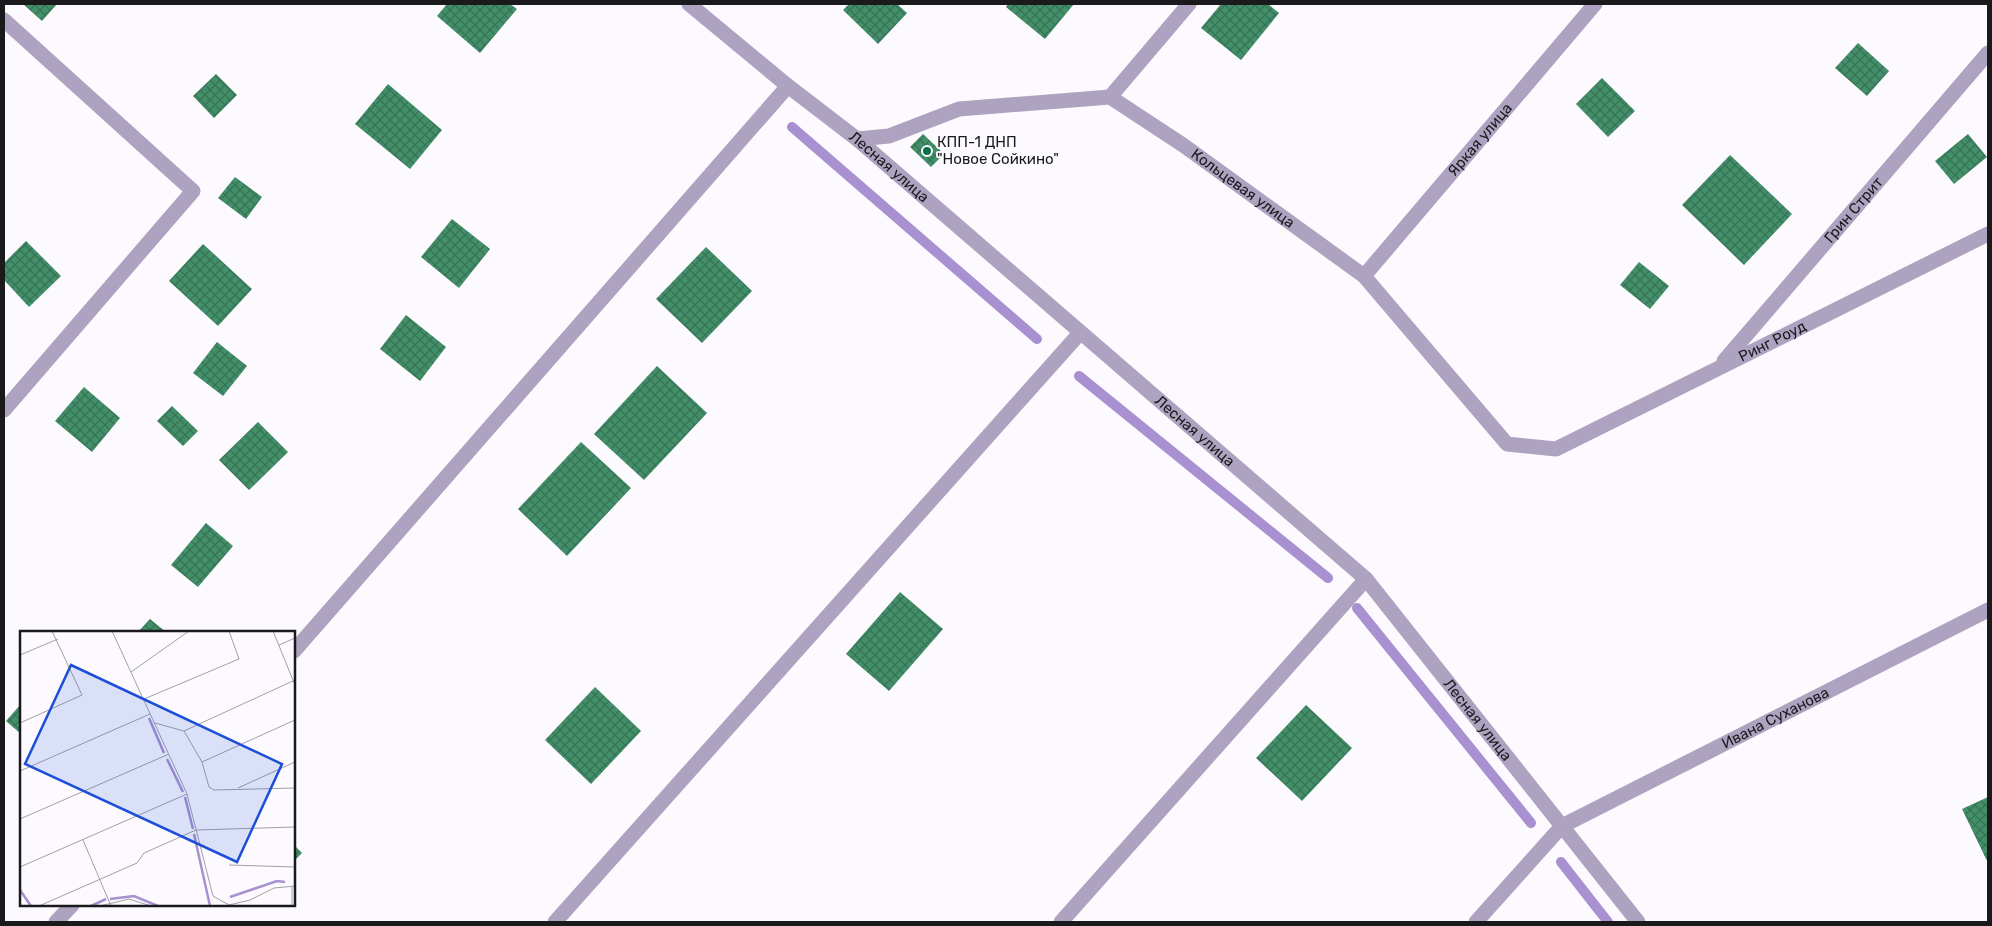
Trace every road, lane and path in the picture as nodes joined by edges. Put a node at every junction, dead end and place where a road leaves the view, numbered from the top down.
1 (689, 4) edge
2 (1189, 4) edge
3 (1595, 4) edge
4 (4, 20) edge
5 (1988, 53) edge
6 (788, 86) junction
7 (1110, 97) junction
8 (857, 139) junction
9 (1988, 234) edge
10 (1364, 276) junction
11 (1080, 333) junction
12 (1719, 366) junction
13 (4, 410) edge
14 (1556, 449) joint
15 (1366, 579) junction
16 (1988, 610) edge
17 (295, 650) edge
18 (1562, 826) junction
19 (71, 906) edge
20 (56, 922) edge
21 (555, 922) edge
22 (1061, 922) edge
23 (1476, 922) edge
24 (1638, 922) edge

1 - 6 street, Лесная улица
2 - 7 street
3 - 10 street, Яркая улица
4 - 13 street
5 - 12 street, Грин Стрит
6 - 8 street, Лесная улица
6 - 17 street
7 - 8 street
7 - 10 street, Кольцевая улица
8 - 11 street, Лесная улица
9 - 12 street, Ринг Роуд
10 - 14 street, Кольцевая улица
11 - 15 street, Лесная улица
11 - 21 street
12 - 14 street, Ринг Роуд
15 - 18 street, Лесная улица
15 - 22 street
16 - 18 street, Ивана Суханова
18 - 23 street
18 - 24 street, Лесная улица
19 - 20 street

